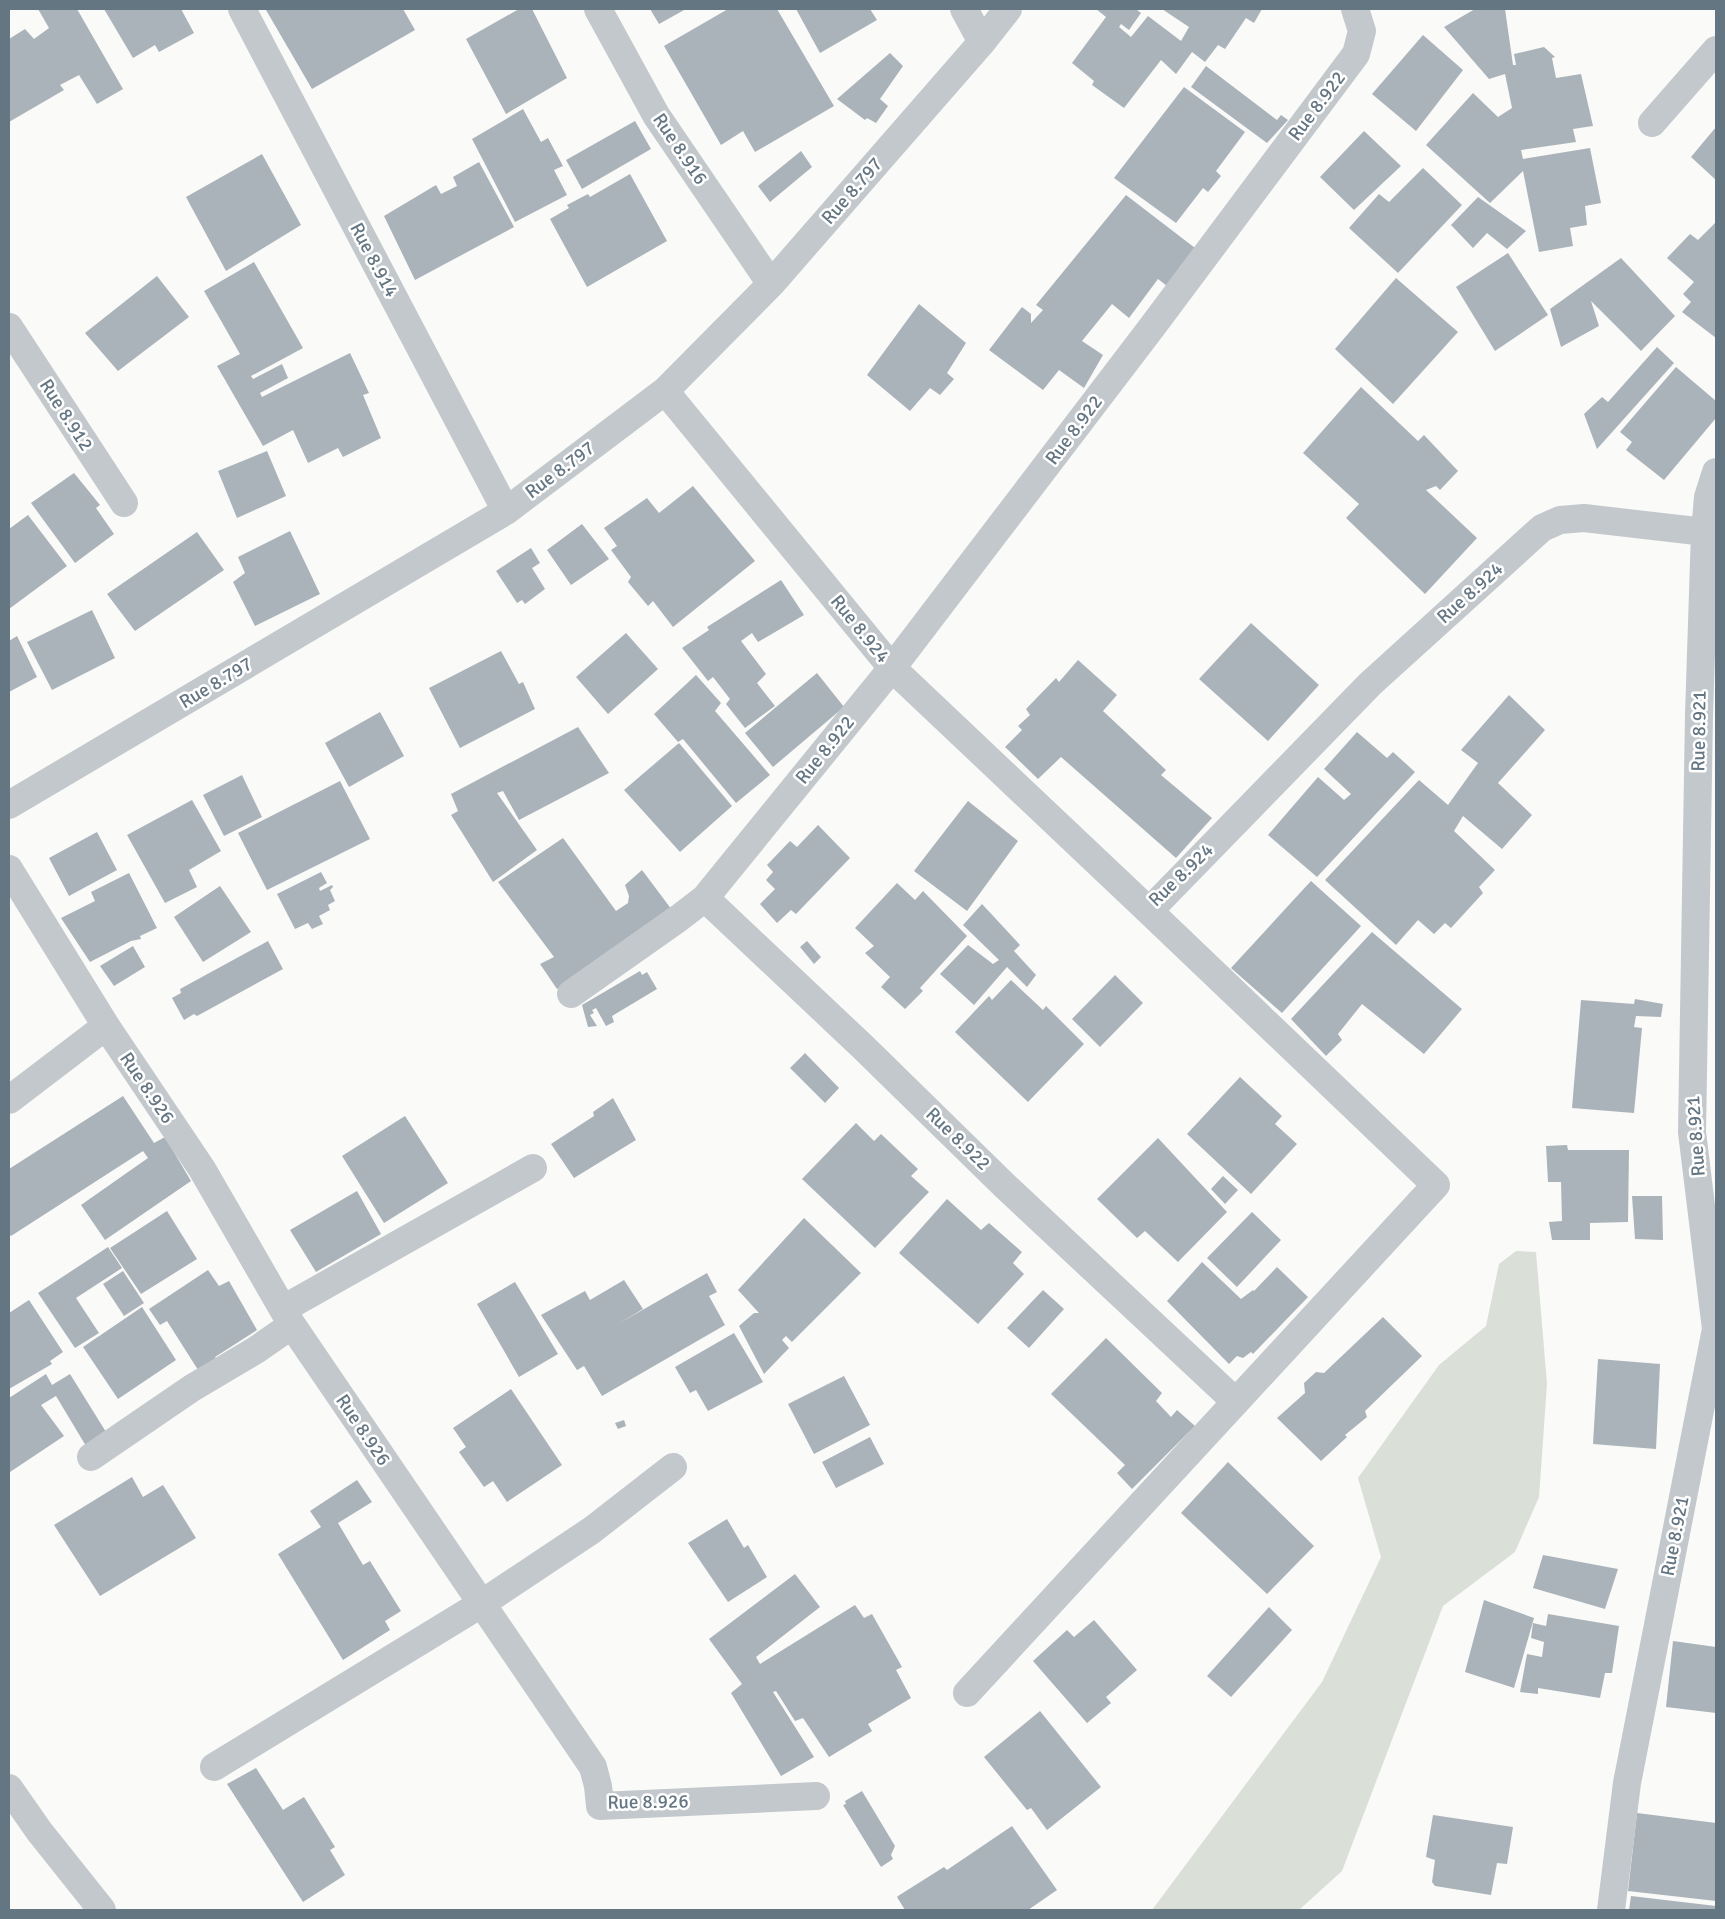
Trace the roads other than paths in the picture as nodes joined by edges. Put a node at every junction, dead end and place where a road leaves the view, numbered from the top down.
1 (242, 9) edge
2 (598, 9) edge
3 (964, 9) edge
4 (1008, 9) edge
5 (1354, 9) edge
6 (982, 42) junction
7 (1716, 50) edge
8 (1652, 123) dead end
9 (771, 284) junction
10 (9, 327) edge
11 (665, 391) junction
12 (1716, 472) edge
13 (124, 503) dead end
14 (506, 512) junction
15 (1710, 537) edge
16 (892, 668) junction
17 (9, 805) edge
18 (9, 868) edge
19 (705, 898) junction
20 (1149, 911) junction
21 (571, 994) dead end
22 (106, 1026) junction
23 (9, 1100) edge
24 (533, 1168) dead end
25 (288, 1317) junction
26 (1716, 1329) edge
27 (1236, 1402) junction
28 (91, 1457) dead end
29 (673, 1467) dead end
30 (481, 1604) junction
31 (967, 1692) dead end
32 (214, 1767) dead end
33 (9, 1788) edge
34 (816, 1796) dead end
35 (102, 1910) edge
36 (1611, 1910) edge

1 - 14 street, Rue 8.914
2 - 9 street, Rue 8.916
3 - 6 street
4 - 6 street, Rue 8.797
5 - 16 street, Rue 8.922
6 - 9 street, Rue 8.797
7 - 8 street
9 - 11 street, Rue 8.797
10 - 13 street, Rue 8.912
11 - 14 street, Rue 8.797
11 - 16 street, Rue 8.924
12 - 15 street, Rue 8.921
14 - 17 street, Rue 8.797
15 - 20 street, Rue 8.924
15 - 26 street, Rue 8.921
16 - 19 street, Rue 8.922
16 - 20 street, Rue 8.924
18 - 22 street, Rue 8.926
19 - 21 street
19 - 27 street, Rue 8.922
20 - 27 street
22 - 23 street
22 - 25 street, Rue 8.926
24 - 25 street
25 - 28 street
25 - 30 street, Rue 8.926
26 - 36 street, Rue 8.921
27 - 31 street
29 - 30 street
30 - 32 street
30 - 34 street, Rue 8.926
33 - 35 street

